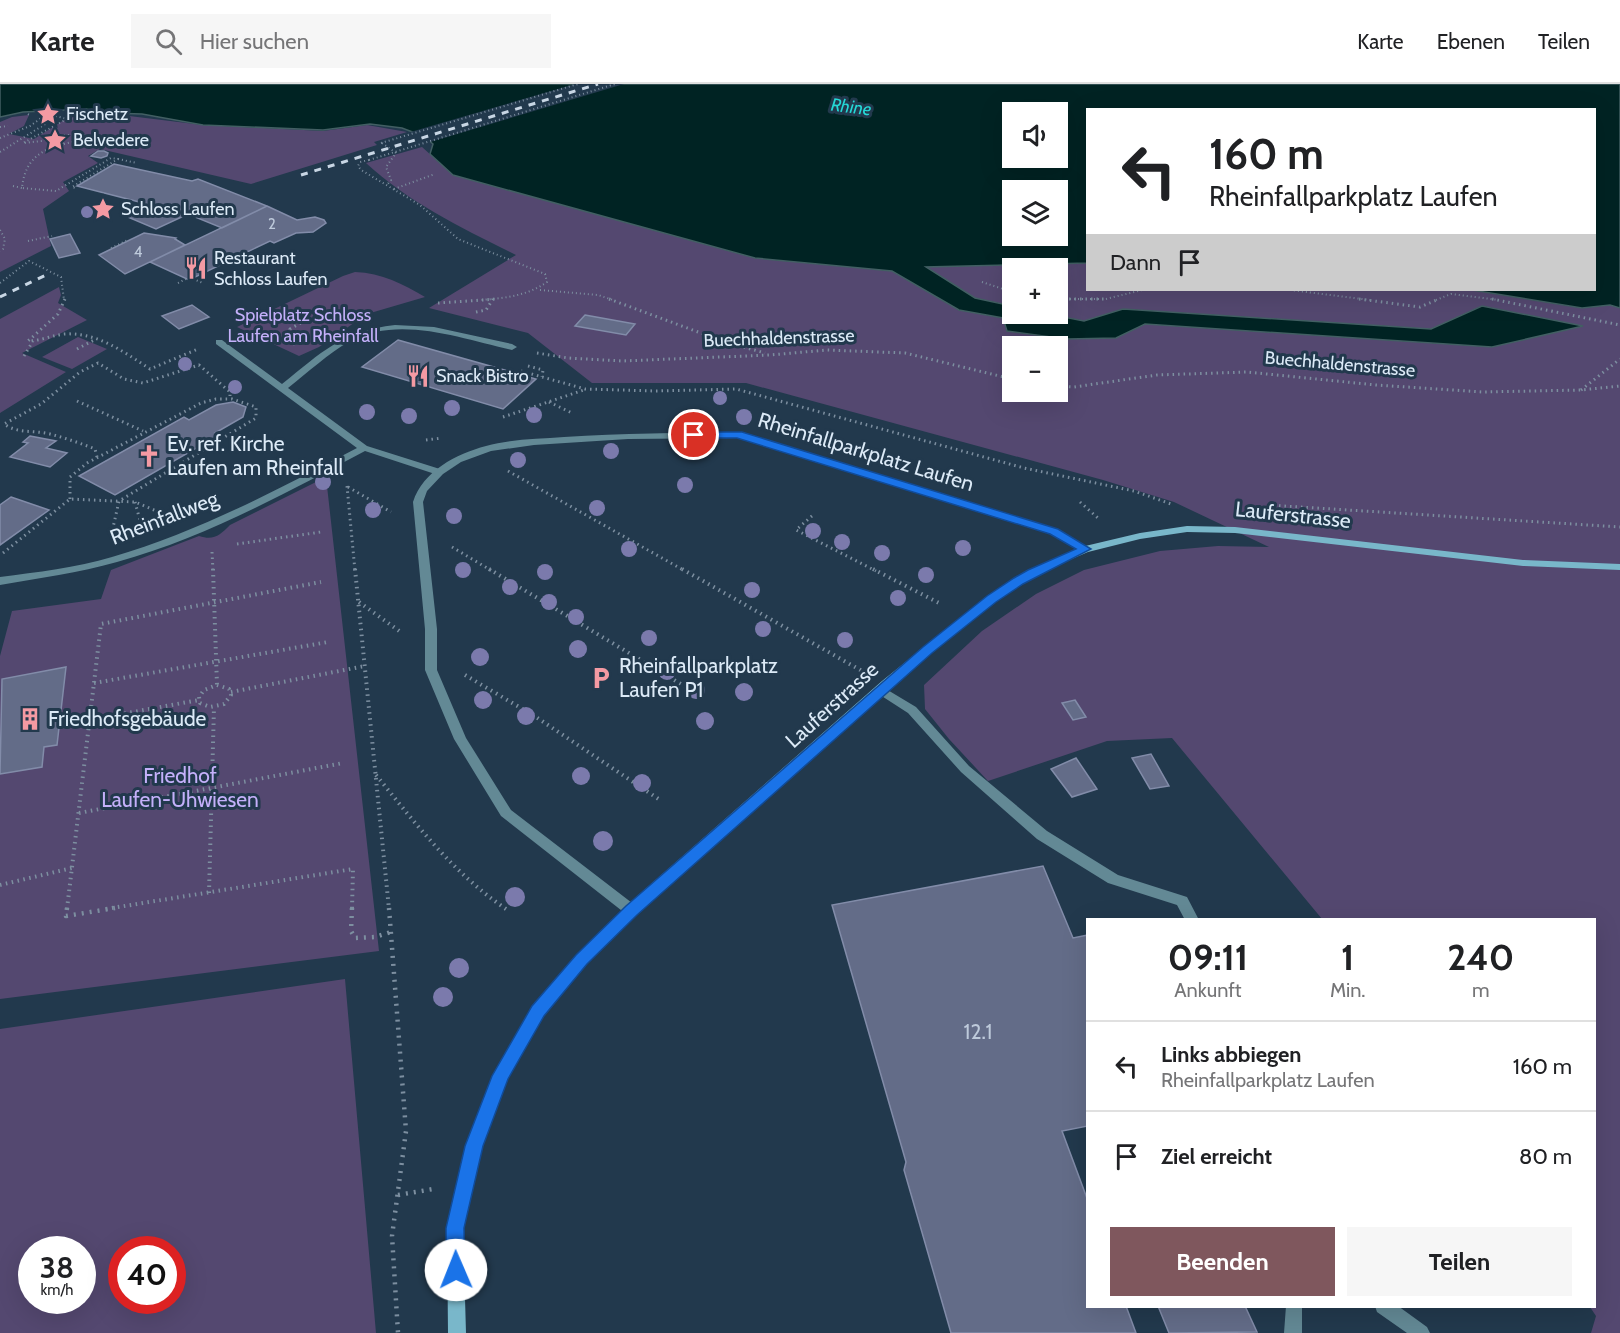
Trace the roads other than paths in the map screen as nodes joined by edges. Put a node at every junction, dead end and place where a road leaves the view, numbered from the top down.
1 (219, 342) dead end
2 (512, 347) dead end
3 (282, 388) junction
4 (364, 448) junction
5 (439, 472) junction
6 (1085, 549) junction
7 (1620, 567) edge
8 (0, 582) edge
9 (884, 687) junction
10 (631, 910) junction
11 (1191, 918) edge
12 (1294, 1308) edge
13 (1386, 1308) edge
14 (457, 1333) edge
15 (1293, 1333) edge
16 (1421, 1333) edge

1 - 3 street
2 - 3 street
3 - 4 street
4 - 5 street
4 - 8 street, Rheinfallweg
5 - 6 street, Rheinfallparkplatz Laufen
5 - 10 street, Rheinfallparkplatz Laufen
6 - 7 street, Lauferstrasse
6 - 9 street, Lauferstrasse
9 - 10 street, Lauferstrasse
9 - 11 street
10 - 14 street, Lauferstrasse
12 - 15 street
13 - 16 street

